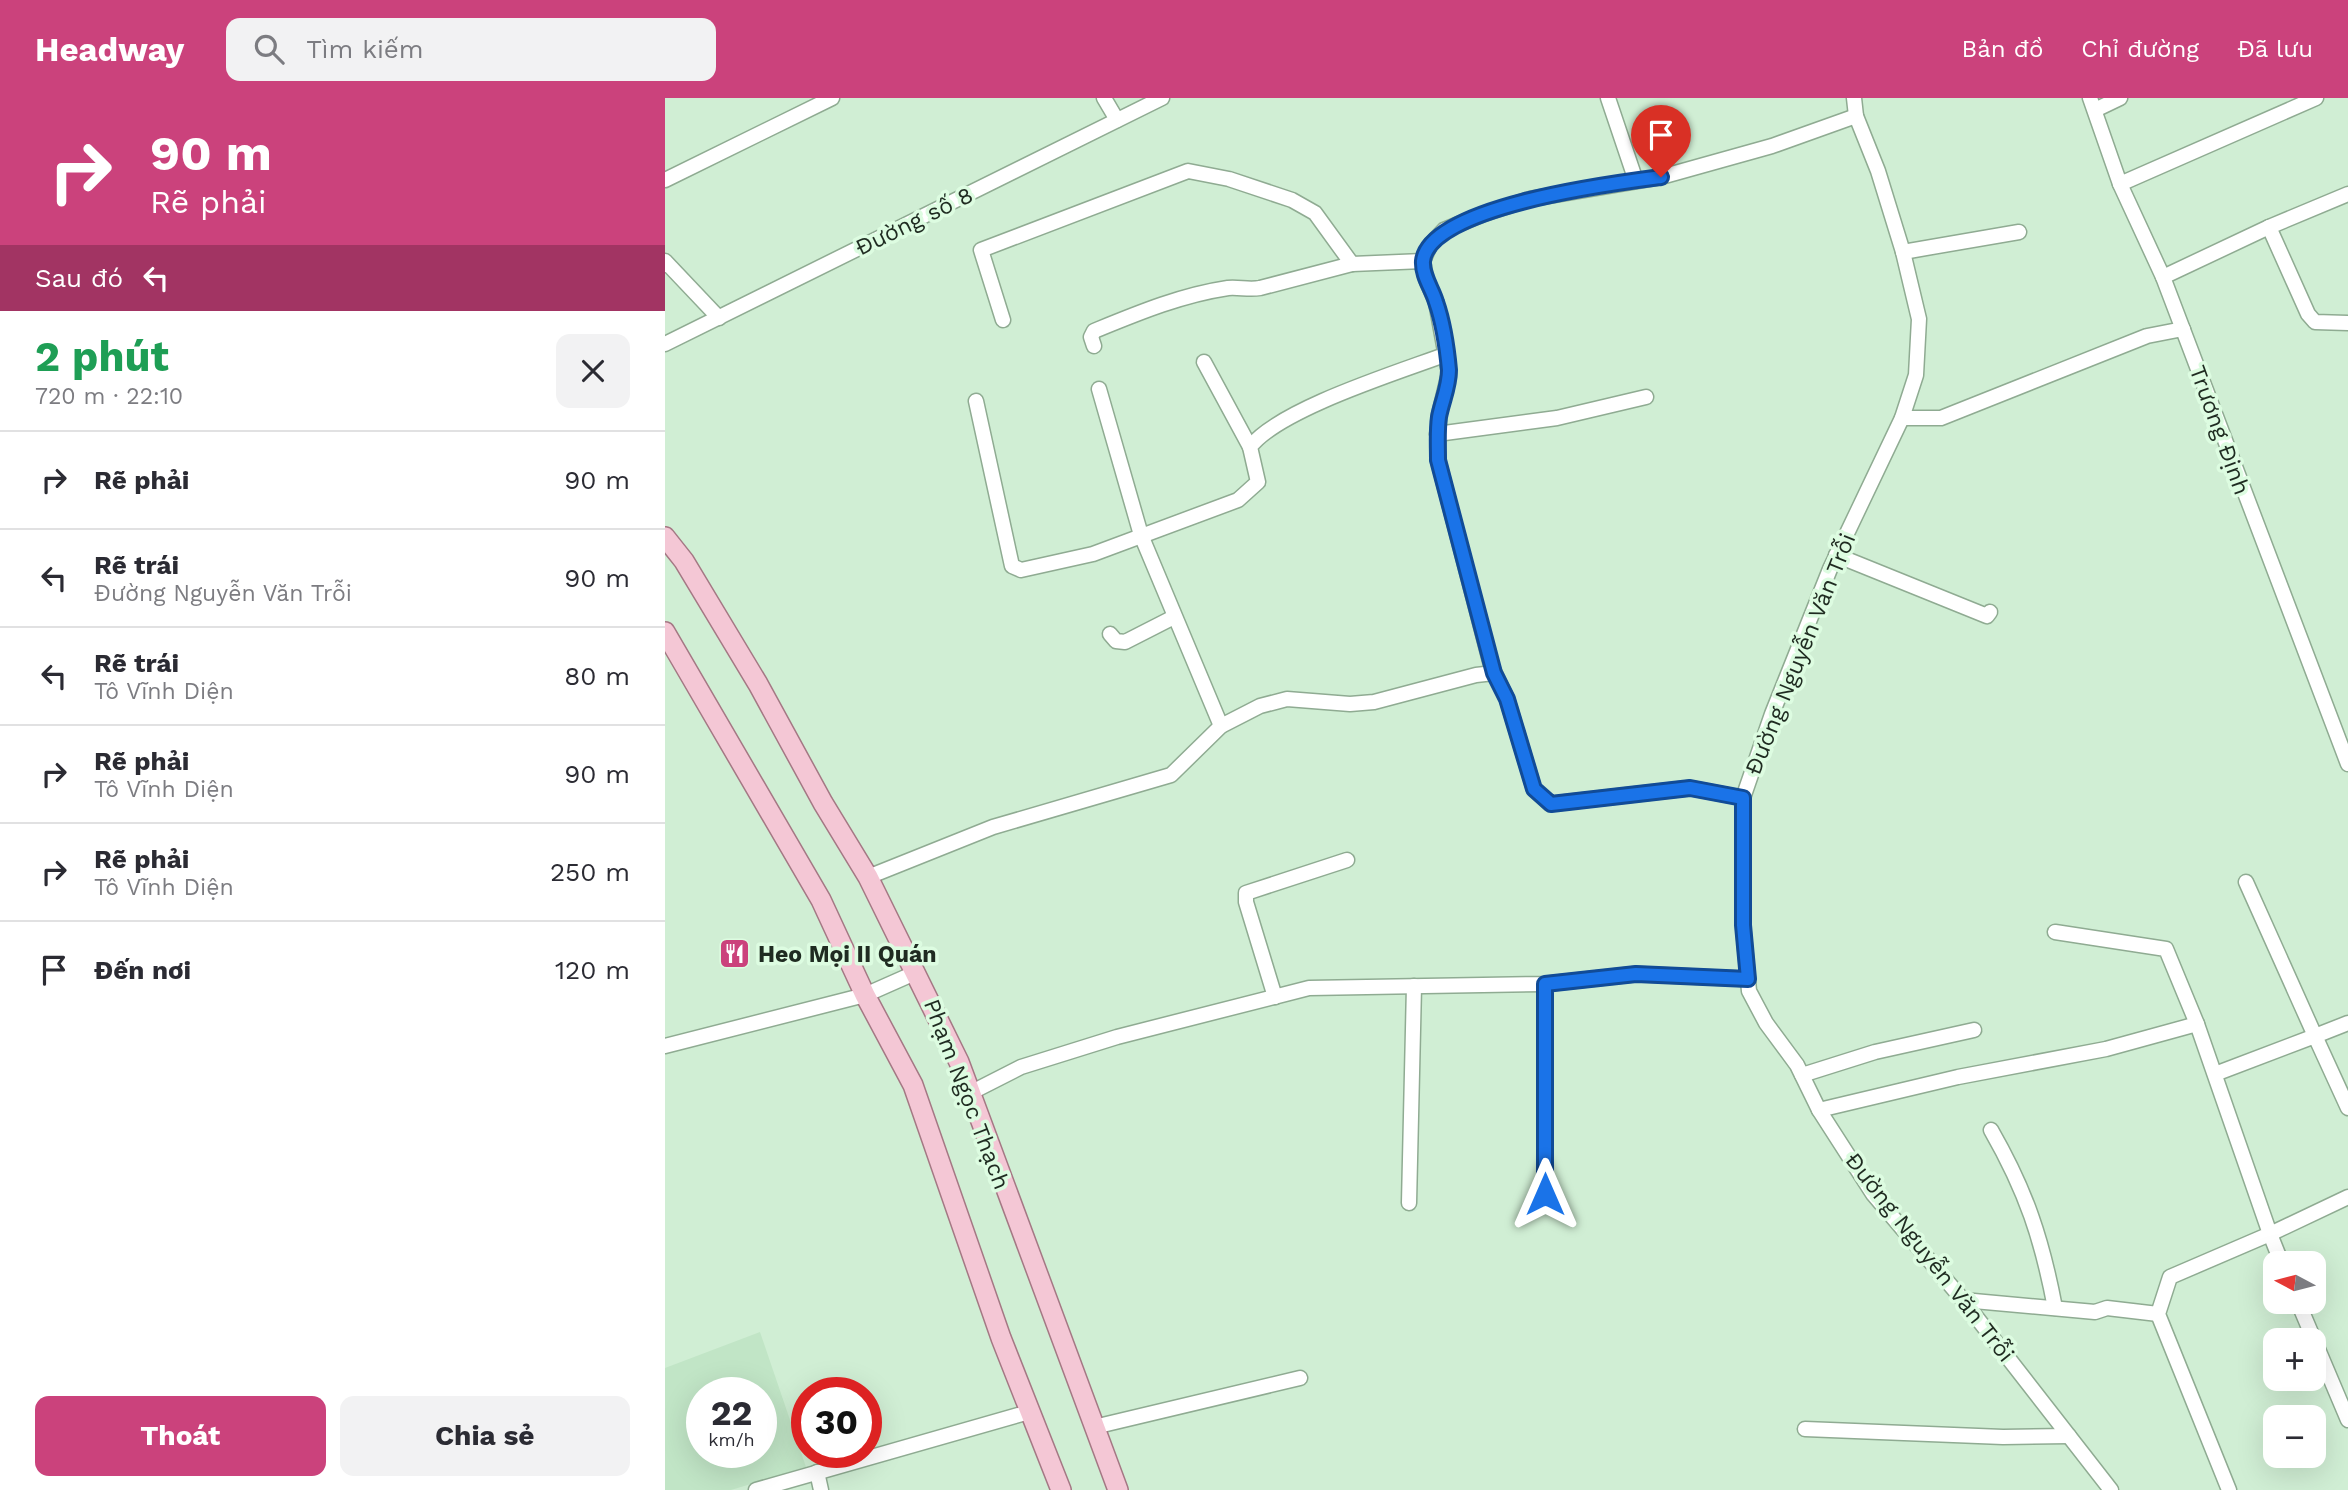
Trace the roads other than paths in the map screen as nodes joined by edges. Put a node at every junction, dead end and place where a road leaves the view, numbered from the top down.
1 (832, 98) edge
2 (1104, 98) edge
3 (1162, 98) edge
4 (1608, 98) edge
5 (1854, 98) edge
6 (2120, 98) edge
7 (2316, 98) edge
8 (2092, 104) edge
9 (1856, 116) junction
10 (1117, 120) junction
11 (665, 180) edge
12 (1636, 180) junction
13 (2120, 184) junction
14 (2348, 194) edge
15 (2269, 227) junction
16 (2019, 232) dead end
17 (1903, 253) junction
18 (665, 261) edge
19 (1423, 261) junction
20 (1352, 264) junction
21 (2163, 277) junction
22 (719, 318) junction
23 (1003, 320) dead end
24 (2348, 323) edge
25 (2183, 329) junction
26 (665, 344) edge
27 (1094, 346) dead end
28 (1447, 354) junction
29 (1204, 362) dead end
30 (1099, 389) dead end
31 (1646, 397) dead end
32 (977, 401) dead end
33 (1902, 418) junction
34 (1437, 434) junction
35 (1250, 447) junction
36 (1141, 535) junction
37 (665, 537) edge
38 (1836, 555) junction
39 (1990, 612) dead end
40 (1174, 617) junction
41 (665, 632) edge
42 (1109, 634) dead end
43 (1494, 673) junction
44 (1221, 726) junction
45 (2348, 764) edge
46 (1743, 798) junction
47 (1347, 860) dead end
48 (868, 877) junction
49 (2246, 882) dead end
50 (2055, 932) dead end
51 (917, 972) junction
52 (1748, 979) junction
53 (1545, 984) junction
54 (1414, 986) junction
55 (865, 995) junction
56 (1275, 997) junction
57 (2348, 1023) edge
58 (2197, 1024) junction
59 (1974, 1030) dead end
60 (2315, 1036) junction
61 (665, 1046) edge
62 (2215, 1073) junction
63 (1802, 1075) junction
64 (970, 1093) junction
65 (2348, 1108) edge
66 (1819, 1111) junction
67 (1991, 1130) dead end
68 (1545, 1194) dead end
69 (2348, 1197) edge
70 (1409, 1203) dead end
71 (2270, 1234) junction
72 (2277, 1251) edge
73 (1963, 1300) junction
74 (2055, 1308) junction
75 (2158, 1314) junction
76 (2303, 1314) edge
77 (1300, 1378) dead end
78 (1029, 1412) junction
79 (2348, 1420) edge
80 (1094, 1427) junction
81 (1805, 1429) dead end
82 (2069, 1436) junction
83 (817, 1472) junction
84 (756, 1490) edge
85 (821, 1490) edge
86 (1061, 1490) edge
87 (1118, 1490) edge
88 (2111, 1490) edge
89 (2229, 1490) edge

1 - 11 street
2 - 10 street
3 - 10 street, Đường số 8
4 - 12 street
5 - 9 street, Đường Nguyễn Văn Trỗi
6 - 8 street
7 - 13 street
8 - 13 street, Trương Định
9 - 12 street
9 - 17 street, Đường Nguyễn Văn Trỗi
10 - 22 street, Đường số 8
12 - 19 street
13 - 21 street, Trương Định
14 - 15 street
15 - 21 street
15 - 24 street
16 - 17 street
17 - 33 street, Đường Nguyễn Văn Trỗi
18 - 22 street
19 - 20 street
19 - 28 street
20 - 23 street
20 - 27 street
21 - 25 street, Trương Định
22 - 26 street, Đường số 8
25 - 33 street
25 - 45 street, Trương Định
28 - 34 street
28 - 35 street
29 - 35 street
30 - 36 street
31 - 34 street
32 - 36 street
33 - 38 street, Đường Nguyễn Văn Trỗi
34 - 43 street
35 - 36 street
36 - 40 street
37 - 48 main road, Phạm Ngọc Thạch
38 - 39 street
38 - 46 street, Đường Nguyễn Văn Trỗi
40 - 42 street
40 - 44 street
41 - 55 main road, Phạm Ngọc Thạch
43 - 44 street
43 - 46 street
44 - 48 street
46 - 52 street, Đường Nguyễn Văn Trỗi
47 - 56 street
48 - 51 main road, Phạm Ngọc Thạch
49 - 60 street
50 - 58 street
51 - 55 street
51 - 64 main road, Phạm Ngọc Thạch
52 - 53 street
52 - 63 street, Đường Nguyễn Văn Trỗi
53 - 54 street
53 - 68 street
54 - 56 street
54 - 70 street
55 - 61 street
55 - 78 main road, Phạm Ngọc Thạch
56 - 64 street
57 - 60 street
58 - 62 street
58 - 66 street
59 - 63 street
60 - 62 street
60 - 65 street
62 - 71 street
63 - 66 street, Đường Nguyễn Văn Trỗi
64 - 80 main road, Phạm Ngọc Thạch
66 - 73 street, Đường Nguyễn Văn Trỗi
67 - 74 street
69 - 71 street
71 - 72 street
71 - 75 street
73 - 74 street
73 - 82 street, Đường Nguyễn Văn Trỗi
74 - 75 street
75 - 89 street
76 - 79 street
77 - 80 street
78 - 83 street
78 - 86 main road, Phạm Ngọc Thạch
80 - 87 main road, Phạm Ngọc Thạch
81 - 82 street
82 - 88 street, Đường Nguyễn Văn Trỗi
83 - 84 street
83 - 85 street

